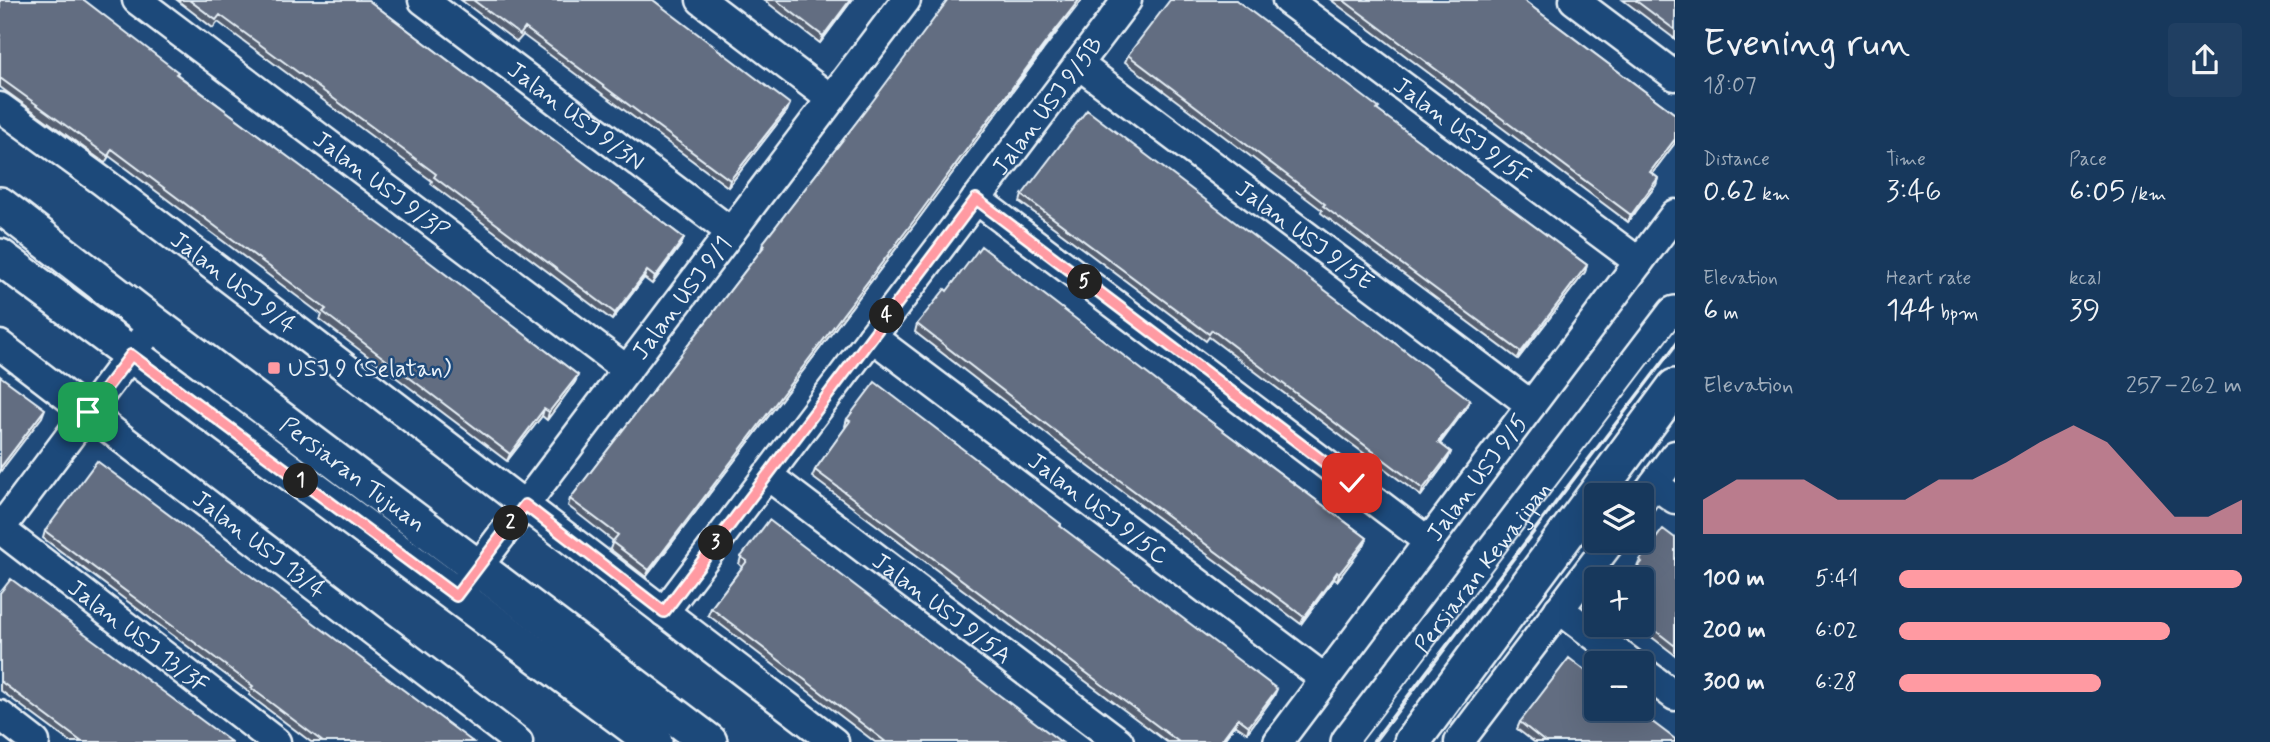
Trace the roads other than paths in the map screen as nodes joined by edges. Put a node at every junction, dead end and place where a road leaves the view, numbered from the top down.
1 (137, 0) edge
2 (423, 0) edge
3 (701, 0) edge
4 (906, 0) edge
5 (1127, 0) edge
6 (1287, 0) edge
7 (1574, 0) edge
8 (1078, 64) junction
9 (1675, 76) edge
10 (831, 99) junction
11 (0, 107) edge
12 (976, 199) junction
13 (0, 205) edge
14 (1675, 214) edge
15 (731, 232) junction
16 (0, 257) edge
17 (1639, 261) junction
18 (1675, 290) edge
19 (1675, 314) edge
20 (154, 324) junction
21 (872, 337) junction
22 (0, 345) edge
23 (131, 355) junction
24 (626, 370) junction
25 (1675, 387) edge
26 (1617, 390) junction
27 (1531, 405) junction
28 (88, 412) junction
29 (1675, 455) edge
30 (767, 475) junction
31 (1657, 494) edge
32 (525, 505) junction
33 (0, 529) edge
34 (1429, 542) junction
35 (1602, 553) edge
36 (478, 568) junction
37 (456, 596) junction
38 (1559, 609) junction
39 (664, 612) junction
40 (1615, 651) edge
41 (1325, 679) junction
42 (1654, 680) edge
43 (1675, 696) edge
44 (0, 715) edge
45 (1466, 739) edge
46 (35, 742) edge
47 (276, 742) edge
48 (518, 742) edge
49 (654, 742) edge
50 (709, 742) edge
51 (834, 742) edge
52 (1119, 742) edge
53 (1278, 742) edge
54 (1349, 742) edge
55 (1412, 742) edge

1 - 24 street, Jalan USJ 9/3P
2 - 15 street, Jalan USJ 9/3N
3 - 10 street
4 - 10 street, Jalan USJ 9/1
5 - 8 street, Jalan USJ 9/5B
6 - 17 street, Jalan USJ 9/5F
7 - 9 street
8 - 12 street, Jalan USJ 9/5B
8 - 27 street, Jalan USJ 9/5E
10 - 15 street, Jalan USJ 9/1
11 - 32 street, Jalan USJ 9/4
12 - 21 street, Jalan USJ 9/5B
12 - 34 street
13 - 20 main road, Persiaran Tujuan
14 - 17 street, Jalan USJ 9/5
15 - 24 street, Jalan USJ 9/1
16 - 23 main road, Persiaran Tujuan
17 - 27 street, Jalan USJ 9/5
18 - 26 main road, Persiaran Kewajipan
19 - 26 main road, Persiaran Kewajipan
20 - 23 street
20 - 36 main road, Persiaran Tujuan
21 - 30 street, Jalan USJ 9/5B
21 - 41 street, Jalan USJ 9/5C
22 - 28 street, Jalan USJ 13/4
23 - 28 street
23 - 37 main road, Persiaran Tujuan
24 - 32 street, Jalan USJ 9/1
25 - 55 main road, Persiaran Kewajipan
26 - 54 main road, Persiaran Kewajipan
27 - 34 street, Jalan USJ 9/5
28 - 33 street
28 - 48 street, Jalan USJ 13/4
29 - 31 street
30 - 39 street, Jalan USJ 9/5B
30 - 52 street, Jalan USJ 9/5A
32 - 36 street, Jalan USJ 9/1
32 - 39 street, Jalan USJ 9/4
33 - 47 street, Jalan USJ 13/3F
34 - 41 street, Jalan USJ 9/5
35 - 38 street
36 - 37 street, Jalan USJ 9/1
36 - 50 main road, Persiaran Tujuan
37 - 49 main road, Persiaran Tujuan
38 - 40 street
38 - 45 street
39 - 51 street, Jalan USJ 9/4
41 - 53 street, Jalan USJ 9/5
42 - 43 street
44 - 46 street

